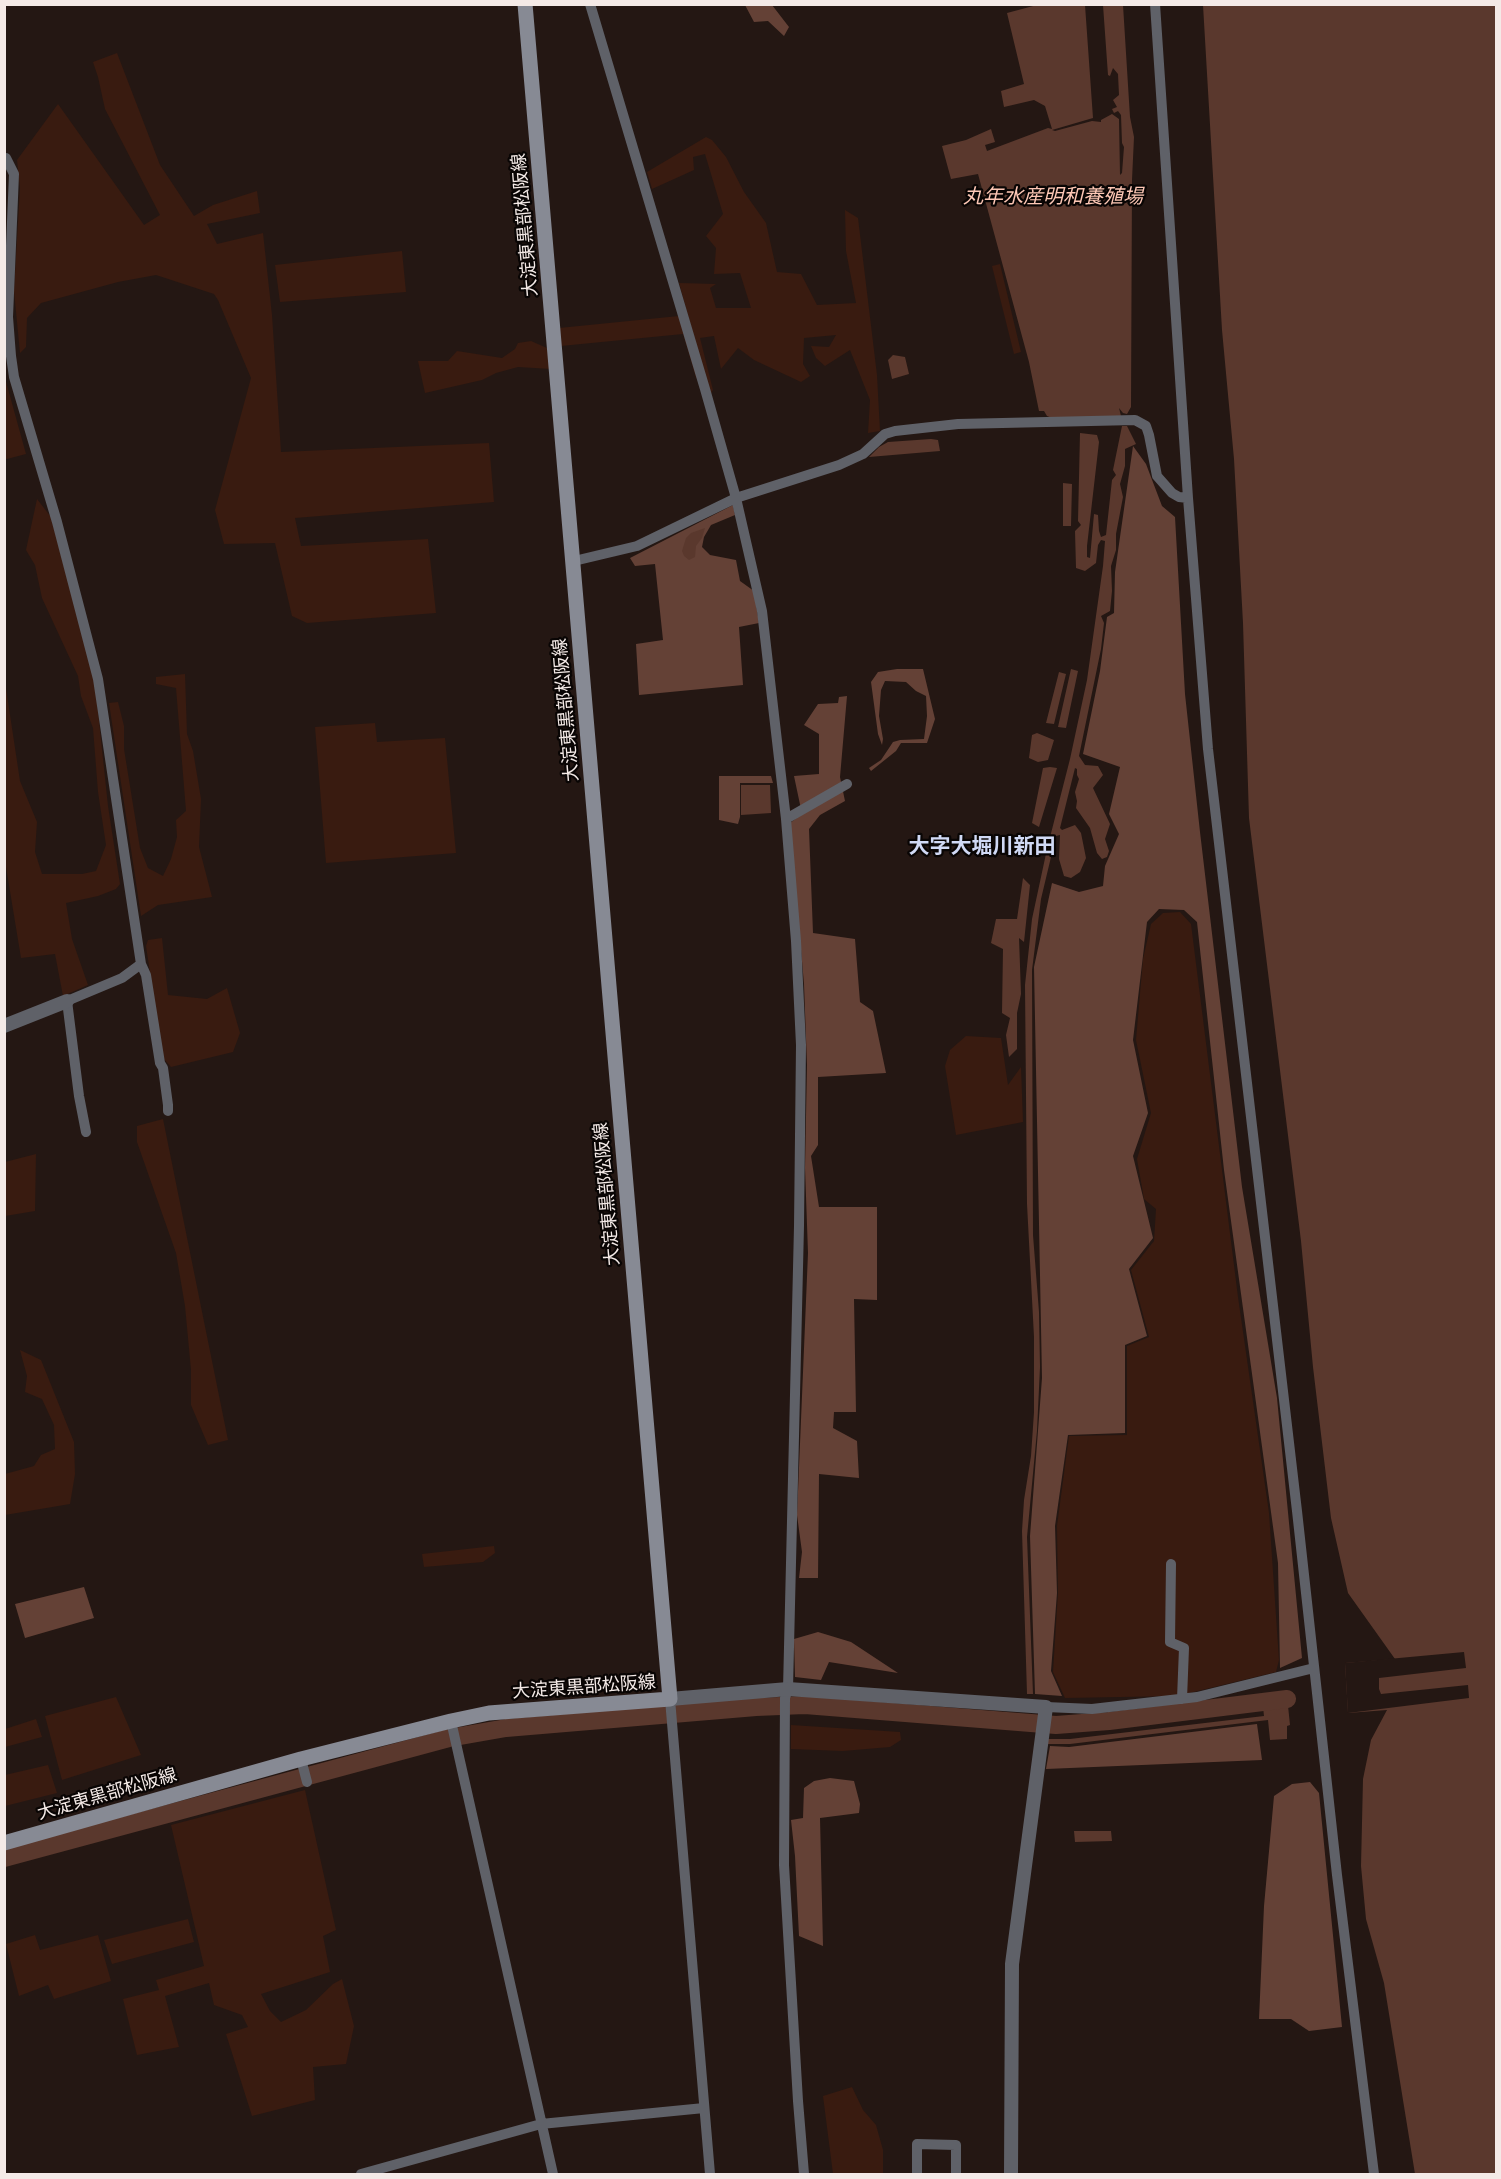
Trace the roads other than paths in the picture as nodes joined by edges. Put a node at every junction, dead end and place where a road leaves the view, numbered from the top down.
1 (525, 4) edge
2 (590, 4) edge
3 (1155, 4) edge
4 (6, 158) edge
5 (736, 498) junction
6 (1188, 498) junction
7 (574, 561) junction
8 (847, 784) dead end
9 (786, 819) junction
10 (141, 964) junction
11 (67, 1001) junction
12 (4, 1026) edge
13 (168, 1111) dead end
14 (86, 1132) dead end
15 (1171, 1564) dead end
16 (1314, 1668) junction
17 (787, 1694) junction
18 (1182, 1699) junction
19 (670, 1703) junction
20 (1046, 1710) junction
21 (451, 1725) junction
22 (303, 1762) junction
23 (307, 1782) dead end
24 (4, 1843) edge
25 (704, 2108) junction
26 (541, 2124) junction
27 (361, 2175) edge
28 (553, 2175) edge
29 (710, 2175) edge
30 (804, 2175) edge
31 (917, 2175) edge
32 (956, 2175) edge
33 (1011, 2175) edge
34 (1374, 2175) edge

1 - 7 main road, 大淀東黒部松阪線
2 - 5 street
3 - 6 street
4 - 10 street
5 - 6 street
5 - 7 street
5 - 9 street
6 - 16 street
7 - 19 main road, 大淀東黒部松阪線
8 - 9 street
9 - 17 street
10 - 11 street
10 - 13 street
11 - 12 street
11 - 14 street
15 - 18 street
16 - 18 street
16 - 34 street
17 - 19 street
17 - 20 street
17 - 30 street
18 - 20 street
19 - 21 main road, 大淀東黒部松阪線
19 - 25 street
20 - 33 street
21 - 22 main road, 大淀東黒部松阪線
21 - 26 street
22 - 23 street
22 - 24 main road, 大淀東黒部松阪線
25 - 26 street
25 - 29 street
26 - 27 street
26 - 28 street
31 - 32 street

